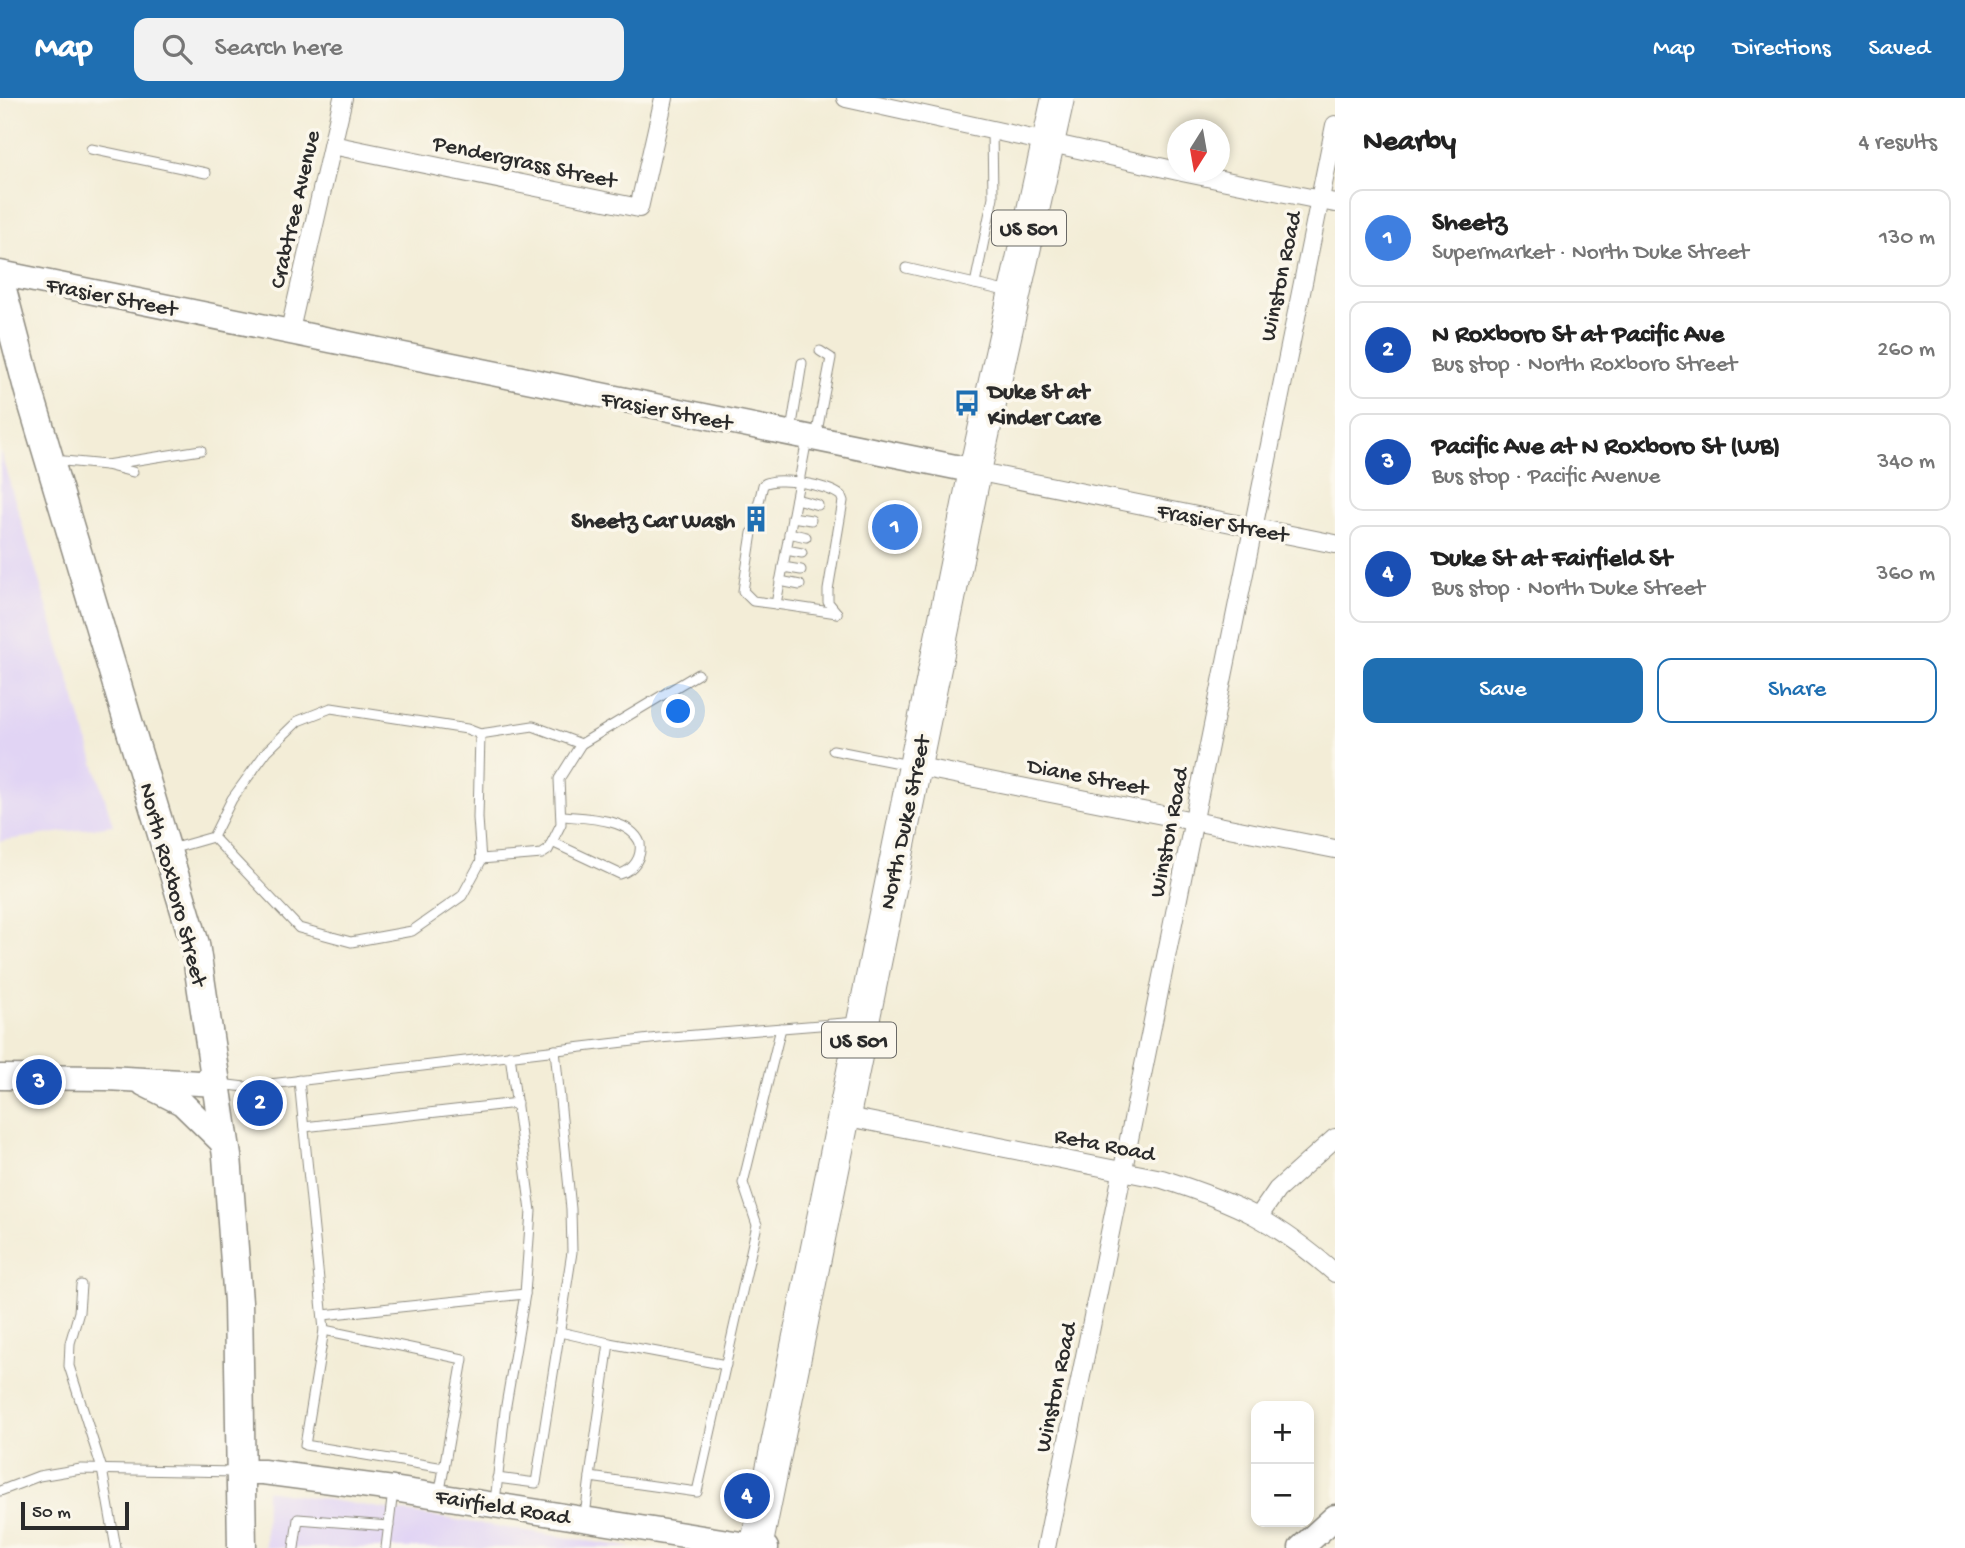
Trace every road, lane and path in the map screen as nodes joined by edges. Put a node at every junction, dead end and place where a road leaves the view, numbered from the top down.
1 (343, 98) edge
2 (664, 98) edge
3 (846, 98) edge
4 (1058, 98) edge
5 (1335, 125) edge
6 (992, 131) junction
7 (1048, 143) junction
8 (332, 145) junction
9 (90, 149) dead end
10 (1167, 168) edge
11 (206, 173) dead end
12 (1230, 181) edge
13 (1328, 201) edge
14 (906, 268) dead end
15 (0, 273) edge
16 (0, 282) edge
17 (975, 284) junction
18 (1014, 293) junction
19 (290, 330) junction
20 (820, 351) dead end
21 (802, 363) dead end
22 (804, 436) junction
23 (201, 450) dead end
24 (49, 459) junction
25 (106, 465) junction
26 (975, 471) junction
27 (132, 472) dead end
28 (799, 483) junction
29 (796, 499) junction
30 (818, 505) dead end
31 (758, 506) dead end
32 (792, 517) junction
33 (811, 520) dead end
34 (1253, 527) junction
35 (752, 533) dead end
36 (789, 533) junction
37 (806, 537) dead end
38 (1335, 544) edge
39 (786, 550) junction
40 (802, 553) dead end
41 (783, 567) junction
42 (801, 570) dead end
43 (780, 581) junction
44 (800, 585) dead end
45 (776, 604) junction
46 (698, 674) dead end
47 (480, 734) junction
48 (581, 744) junction
49 (833, 750) dead end
50 (914, 766) junction
51 (562, 816) junction
52 (1194, 821) junction
53 (213, 837) junction
54 (552, 842) junction
55 (1335, 849) edge
56 (169, 850) junction
57 (481, 859) junction
58 (862, 1022) junction
59 (781, 1028) junction
60 (555, 1050) junction
61 (510, 1055) junction
62 (0, 1077) edge
63 (131, 1079) junction
64 (299, 1080) junction
65 (218, 1084) junction
66 (517, 1103) junction
67 (843, 1116) junction
68 (304, 1127) junction
69 (1335, 1138) edge
70 (226, 1146) junction
71 (1123, 1172) junction
72 (1259, 1216) junction
73 (1335, 1273) edge
74 (80, 1285) dead end
75 (525, 1294) junction
76 (323, 1315) junction
77 (324, 1330) junction
78 (560, 1332) junction
79 (609, 1343) junction
80 (726, 1365) junction
81 (444, 1468) junction
82 (102, 1469) junction
83 (240, 1472) junction
84 (590, 1477) junction
85 (497, 1478) junction
86 (393, 1489) junction
87 (0, 1491) edge
88 (439, 1496) junction
89 (494, 1504) junction
90 (1335, 1517) edge
91 (585, 1518) junction
92 (389, 1526) junction
93 (759, 1547) edge
94 (116, 1548) edge
95 (242, 1548) edge
96 (294, 1548) edge
97 (386, 1548) edge
98 (1046, 1548) edge
99 (1301, 1548) edge

1 - 8 street, Crabtree Avenue
2 - 8 street, Pendergrass Street
3 - 6 street
4 - 7 highway, North Duke Street / US 501
5 - 13 street, Winston Road
6 - 7 street
6 - 17 lane
7 - 10 street
7 - 18 highway, North Duke Street / US 501
8 - 19 street, Crabtree Avenue
9 - 11 lane
12 - 13 street
13 - 34 street, Winston Road
14 - 17 lane
15 - 19 street, Frasier Street
16 - 24 main road, North Roxboro Street
17 - 18 lane
18 - 26 highway, North Duke Street / US 501
19 - 22 street, Frasier Street
20 - 22 lane
21 - 22 lane
22 - 26 street, Frasier Street
22 - 28 lane
23 - 25 lane
24 - 25 lane
24 - 56 main road, North Roxboro Street
25 - 27 lane
26 - 34 street, Frasier Street
26 - 50 highway, North Duke Street / US 501
28 - 29 lane
28 - 31 lane
28 - 45 lane
29 - 30 lane
29 - 32 lane
32 - 33 lane
32 - 36 lane
34 - 38 street, Frasier Street
34 - 52 street, Winston Road
35 - 45 lane
36 - 37 lane
36 - 39 lane
39 - 40 lane
39 - 41 lane
41 - 42 lane
41 - 43 lane
43 - 44 lane
43 - 45 lane
46 - 48 lane
47 - 48 lane
47 - 53 lane
47 - 57 lane
48 - 51 lane
49 - 50 lane
50 - 52 street, Diane Street
50 - 58 highway, North Duke Street / US 501
51 - 54 lane
51 - 54 lane
52 - 55 street, Diane Street
52 - 71 street, Winston Road
53 - 56 lane
53 - 57 lane
54 - 57 lane
56 - 65 main road, North Roxboro Street
58 - 59 lane
58 - 67 highway, North Duke Street / US 501
59 - 60 lane
59 - 80 lane
60 - 61 lane
60 - 78 lane
61 - 64 lane
61 - 66 lane
62 - 63 street
63 - 65 street
63 - 70 street
64 - 65 lane
64 - 68 lane
65 - 70 main road, North Roxboro Street
66 - 68 lane
66 - 75 lane
67 - 71 street, Reta Road
67 - 93 highway, North Duke Street / US 501
68 - 76 lane
69 - 72 street
70 - 83 main road, North Roxboro Street
71 - 72 street, Reta Road
71 - 98 street, Winston Road
72 - 73 street, Reta Road
74 - 82 lane
75 - 76 lane
75 - 85 lane
76 - 77 lane
77 - 81 lane
77 - 81 lane
78 - 79 lane
78 - 85 lane
79 - 80 lane
79 - 84 lane
80 - 84 lane
81 - 88 lane
82 - 83 lane
82 - 87 lane
82 - 94 lane
83 - 86 street, Fairfield Road
83 - 95 main road, North Roxboro Street
84 - 91 lane
85 - 89 lane
86 - 88 street, Fairfield Road
86 - 92 lane
88 - 89 street, Fairfield Road
89 - 91 street, Fairfield Road
90 - 99 street
91 - 93 street, Fairfield Road
92 - 96 lane
92 - 97 lane

